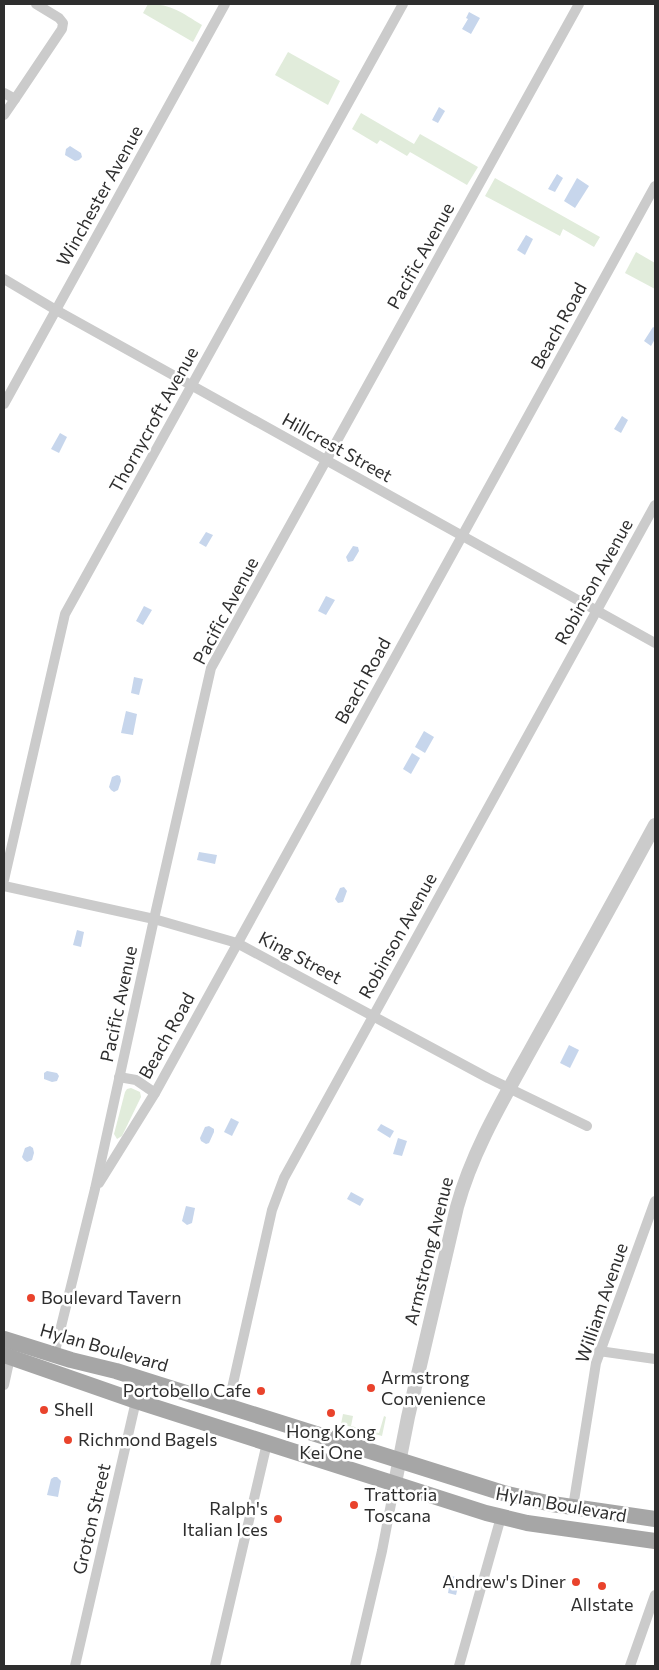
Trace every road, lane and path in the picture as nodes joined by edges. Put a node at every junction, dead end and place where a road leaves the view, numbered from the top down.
1 (36, 4) edge
2 (225, 4) edge
3 (402, 4) edge
4 (579, 4) edge
5 (4, 93) edge
6 (15, 99) junction
7 (4, 115) edge
8 (655, 186) edge
9 (4, 278) edge
10 (56, 310) junction
11 (192, 385) junction
12 (4, 404) edge
13 (327, 461) junction
14 (655, 505) edge
15 (462, 536) junction
16 (597, 610) junction
17 (655, 643) edge
18 (655, 825) edge
19 (4, 880) edge
20 (4, 886) edge
21 (154, 919) junction
22 (237, 942) junction
23 (373, 1016) junction
24 (120, 1077) junction
25 (510, 1088) junction
26 (154, 1093) junction
27 (586, 1126) dead end
28 (95, 1189) junction
29 (655, 1201) edge
30 (8, 1348) edge
31 (599, 1351) junction
32 (54, 1355) junction
33 (655, 1359) edge
34 (141, 1379) junction
35 (4, 1385) edge
36 (136, 1401) junction
37 (228, 1406) junction
38 (267, 1443) junction
39 (399, 1461) junction
40 (395, 1483) junction
41 (573, 1507) junction
42 (501, 1517) junction
43 (655, 1519) edge
44 (655, 1542) edge
45 (655, 1594) edge
46 (75, 1666) edge
47 (215, 1666) edge
48 (355, 1666) edge
49 (458, 1666) edge
50 (630, 1666) edge

1 - 6 street
2 - 10 street, Winchester Avenue
3 - 11 street, Thornycroft Avenue
4 - 13 street, Pacific Avenue
5 - 6 street
6 - 7 street
8 - 15 street, Beach Road
9 - 10 street, Hillcrest Street
10 - 11 street, Hillcrest Street
10 - 12 street, Winchester Avenue
11 - 13 street, Hillcrest Street
11 - 19 street, Thornycroft Avenue
13 - 15 street, Hillcrest Street
13 - 21 street, Pacific Avenue
14 - 16 street, Robinson Avenue
15 - 16 street, Hillcrest Street
15 - 22 street, Beach Road
16 - 17 street, Hillcrest Street
16 - 23 street, Robinson Avenue
18 - 25 street, Armstrong Avenue
20 - 21 street, King Street
21 - 22 street, King Street
21 - 24 street, Pacific Avenue
22 - 23 street, King Street
22 - 26 street, Beach Road
23 - 25 street, King Street
23 - 37 street, Robinson Avenue
24 - 26 street
24 - 28 street, Pacific Avenue
25 - 27 street, King Street
25 - 39 street, Armstrong Avenue
26 - 28 street, Beach Road
28 - 32 street, Pacific Avenue
29 - 31 street, William Avenue
30 - 32 main road, Hylan Boulevard
30 - 35 street
30 - 36 main road, Hylan Boulevard
31 - 33 street
31 - 41 street, William Avenue
32 - 34 main road, Hylan Boulevard
34 - 36 street, Groton Street
34 - 37 main road, Hylan Boulevard
36 - 38 main road, Hylan Boulevard
36 - 46 street, Groton Street
37 - 39 main road, Hylan Boulevard
38 - 40 main road, Hylan Boulevard
38 - 47 street
39 - 40 street, Armstrong Avenue
39 - 41 main road, Hylan Boulevard
40 - 42 main road, Hylan Boulevard
40 - 48 street, Armstrong Avenue
41 - 43 main road, Hylan Boulevard
42 - 44 main road, Hylan Boulevard
42 - 49 street
45 - 50 street

